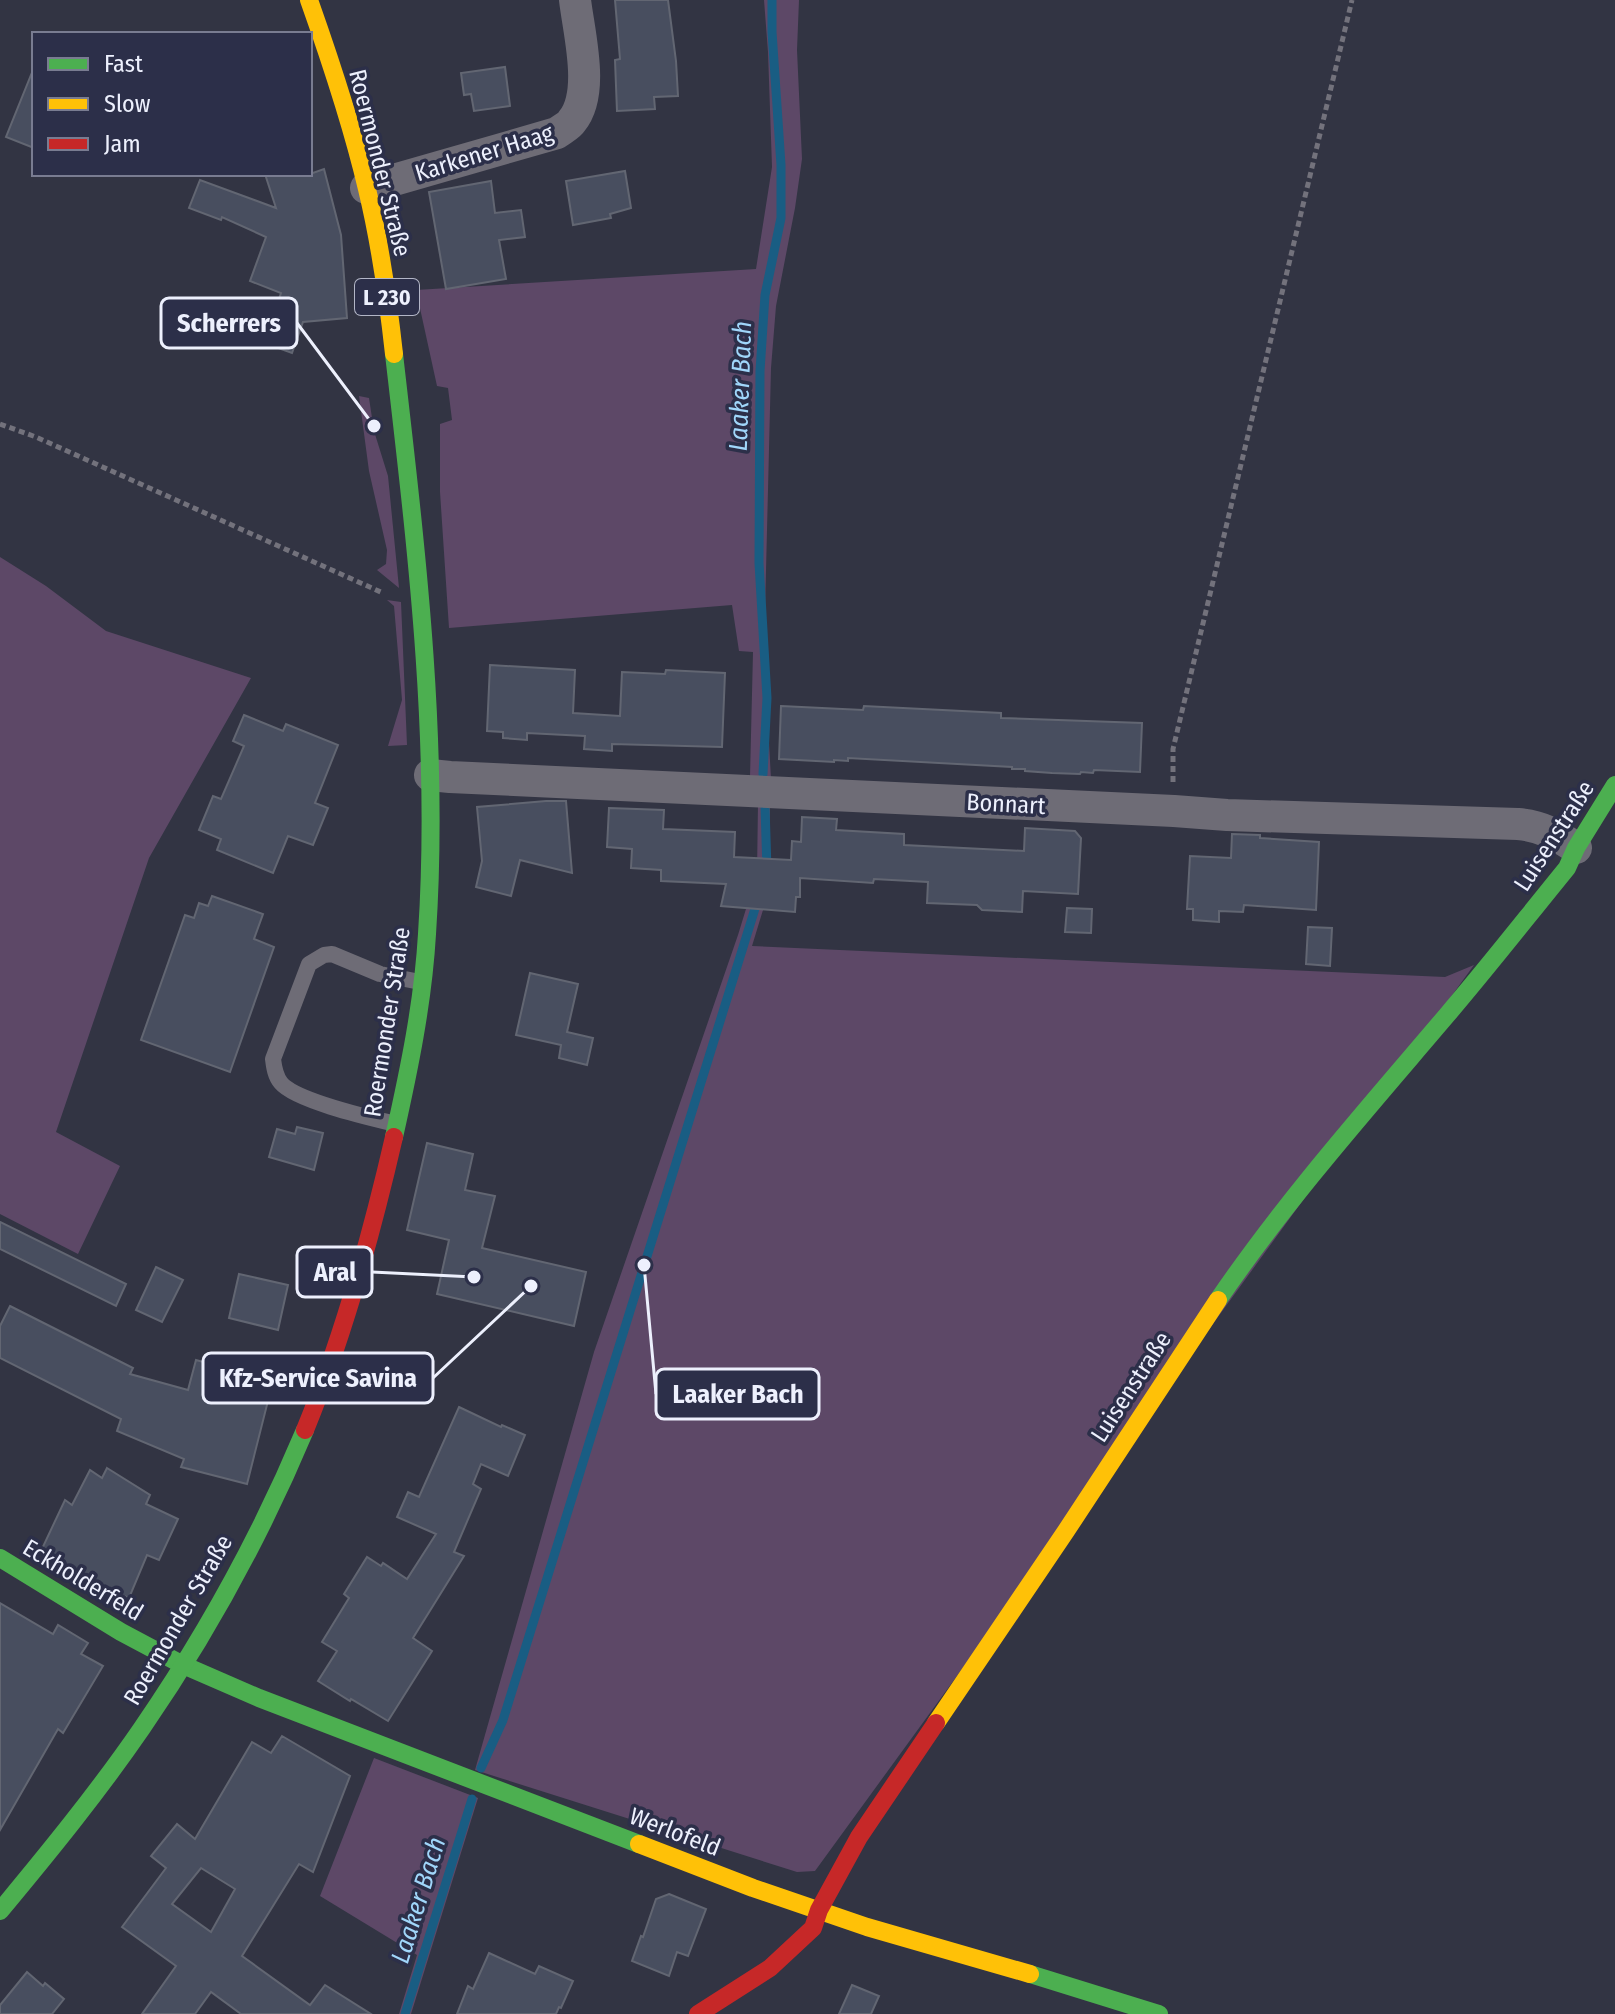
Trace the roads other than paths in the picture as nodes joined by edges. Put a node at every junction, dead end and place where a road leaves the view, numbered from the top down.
1 (309, 0) edge
2 (575, 0) edge
3 (366, 188) junction
4 (430, 775) junction
5 (1615, 785) edge
6 (1576, 848) junction
7 (422, 982) junction
8 (396, 1125) junction
9 (0, 1558) edge
10 (183, 1665) junction
11 (819, 1910) junction
12 (0, 1911) edge
13 (698, 2014) edge
14 (1159, 2014) edge

1 - 3 street, Roermonder Straße / L 230
2 - 3 street, Karkener Haag
3 - 4 street, Roermonder Straße / L 230
4 - 6 street, Bonnart
4 - 7 street, Roermonder Straße / L 230
5 - 6 street, Luisenstraße
6 - 11 street, Luisenstraße
7 - 8 street, Roermonder Straße / L 230
7 - 8 lane
8 - 10 street, Roermonder Straße / L 230
9 - 10 street, Eckholderfeld
10 - 11 street, Werlofeld
10 - 12 street, Roermonder Straße / L 230
11 - 13 street, Luisenstraße
11 - 14 street, Werlofeld

